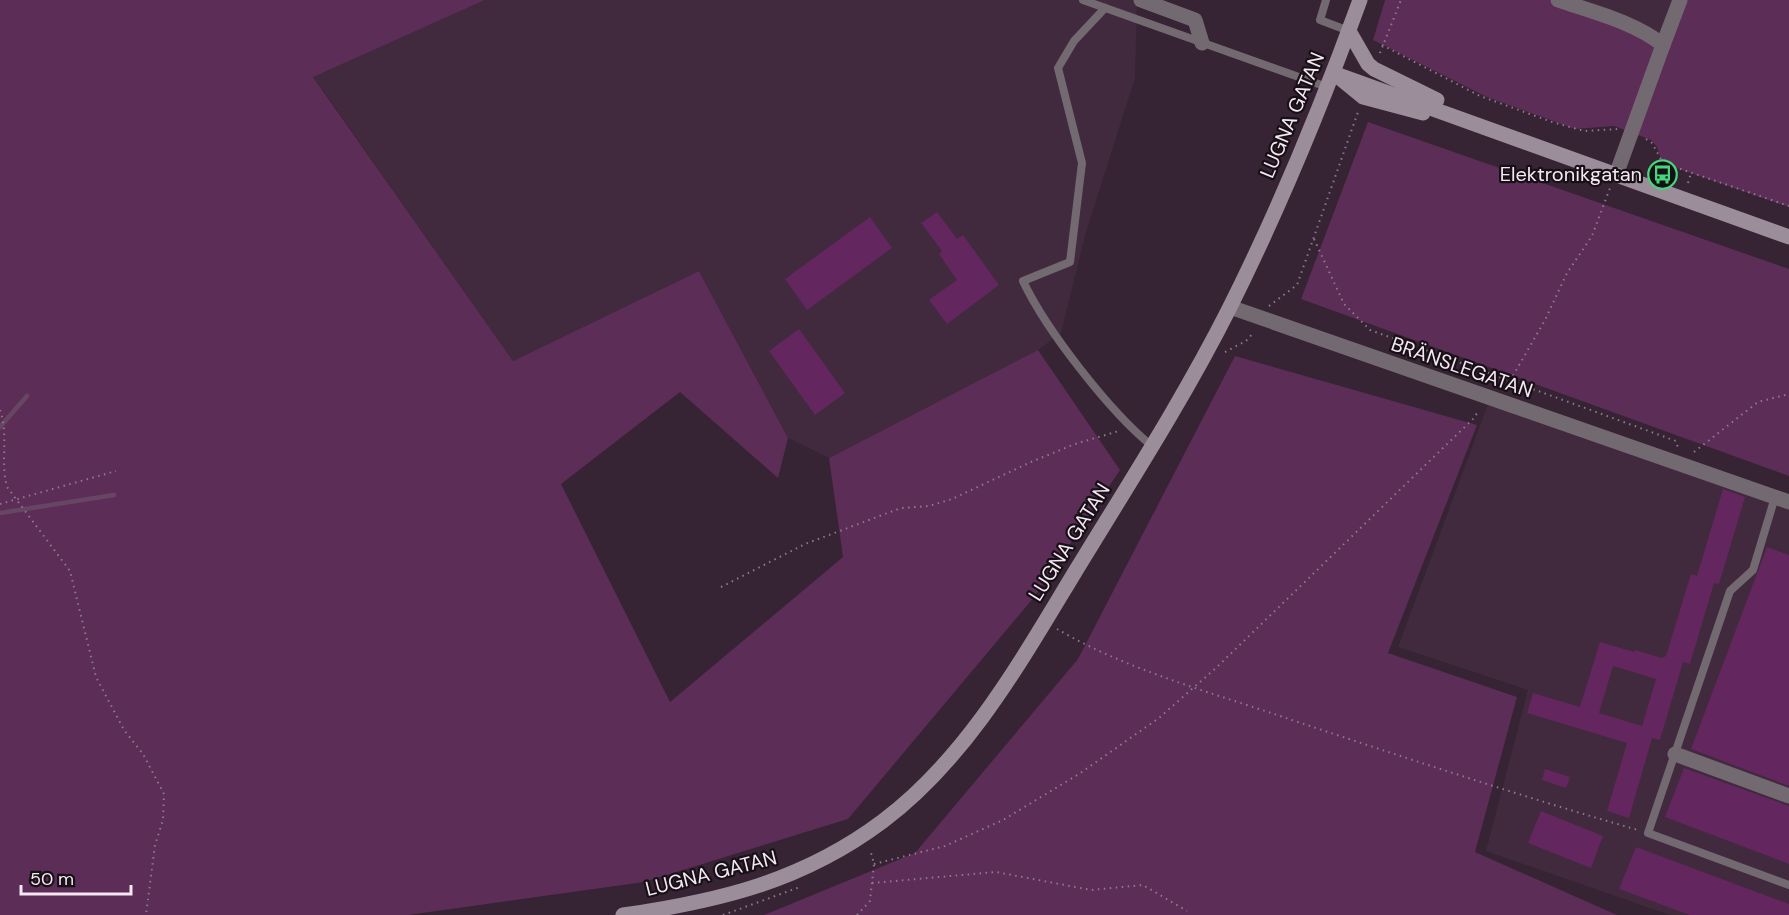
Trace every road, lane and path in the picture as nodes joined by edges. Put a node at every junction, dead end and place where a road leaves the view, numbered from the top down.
1 (1083, 0) edge
2 (1141, 0) edge
3 (1326, 0) edge
4 (1360, 0) edge
5 (1401, 0) edge
6 (1558, 0) edge
7 (1680, 0) edge
8 (1105, 8) junction
9 (1349, 31) junction
10 (1202, 43) junction
11 (1663, 45) junction
12 (1333, 73) junction
13 (1327, 87) junction
14 (1360, 106) dead end
15 (1467, 119) junction
16 (1630, 132) junction
17 (1691, 173) junction
18 (1616, 175) junction
19 (1688, 183) dead end
20 (1789, 207) edge
21 (1789, 237) edge
22 (1230, 307) junction
23 (1510, 381) junction
24 (1789, 394) edge
25 (1487, 398) junction
26 (0, 410) edge
27 (1130, 428) junction
28 (1676, 441) dead end
29 (1152, 446) junction
30 (1681, 463) junction
31 (116, 471) dead end
32 (19, 500) junction
33 (1782, 500) edge
34 (0, 504) edge
35 (721, 587) dead end
36 (1045, 621) junction
37 (1194, 687) junction
38 (1675, 754) junction
39 (1789, 796) edge
40 (1648, 833) junction
41 (870, 849) dead end
42 (874, 864) junction
43 (872, 883) junction
44 (1789, 885) edge
45 (1187, 911) dead end
46 (146, 915) edge
47 (623, 915) edge
48 (857, 915) edge

1 - 8 lane
2 - 10 street
3 - 9 lane
4 - 9 main road, LUGNA GATAN
5 - 16 path
6 - 11 street
7 - 11 street
8 - 10 lane
8 - 27 lane
9 - 12 main road, LUGNA GATAN
9 - 15 main road
10 - 13 lane
11 - 16 street
12 - 13 main road, LUGNA GATAN
12 - 15 main road
13 - 22 main road, LUGNA GATAN
14 - 23 path
15 - 18 main road
16 - 17 path
16 - 18 street
17 - 19 path
17 - 20 path
18 - 21 main road
18 - 23 path
22 - 25 street, BRÄNSLEGATAN
22 - 29 main road, LUGNA GATAN
23 - 28 path
24 - 30 path
25 - 30 street, BRÄNSLEGATAN
25 - 37 path
26 - 32 path
27 - 29 lane
27 - 35 path
29 - 36 main road, LUGNA GATAN
30 - 33 street, BRÄNSLEGATAN
31 - 32 path
32 - 34 path
32 - 46 path
33 - 38 lane
36 - 37 path
36 - 47 main road, LUGNA GATAN
37 - 40 path
37 - 42 path
38 - 39 street
38 - 40 lane
40 - 44 lane
41 - 42 path
42 - 43 path
43 - 45 path
43 - 48 path

